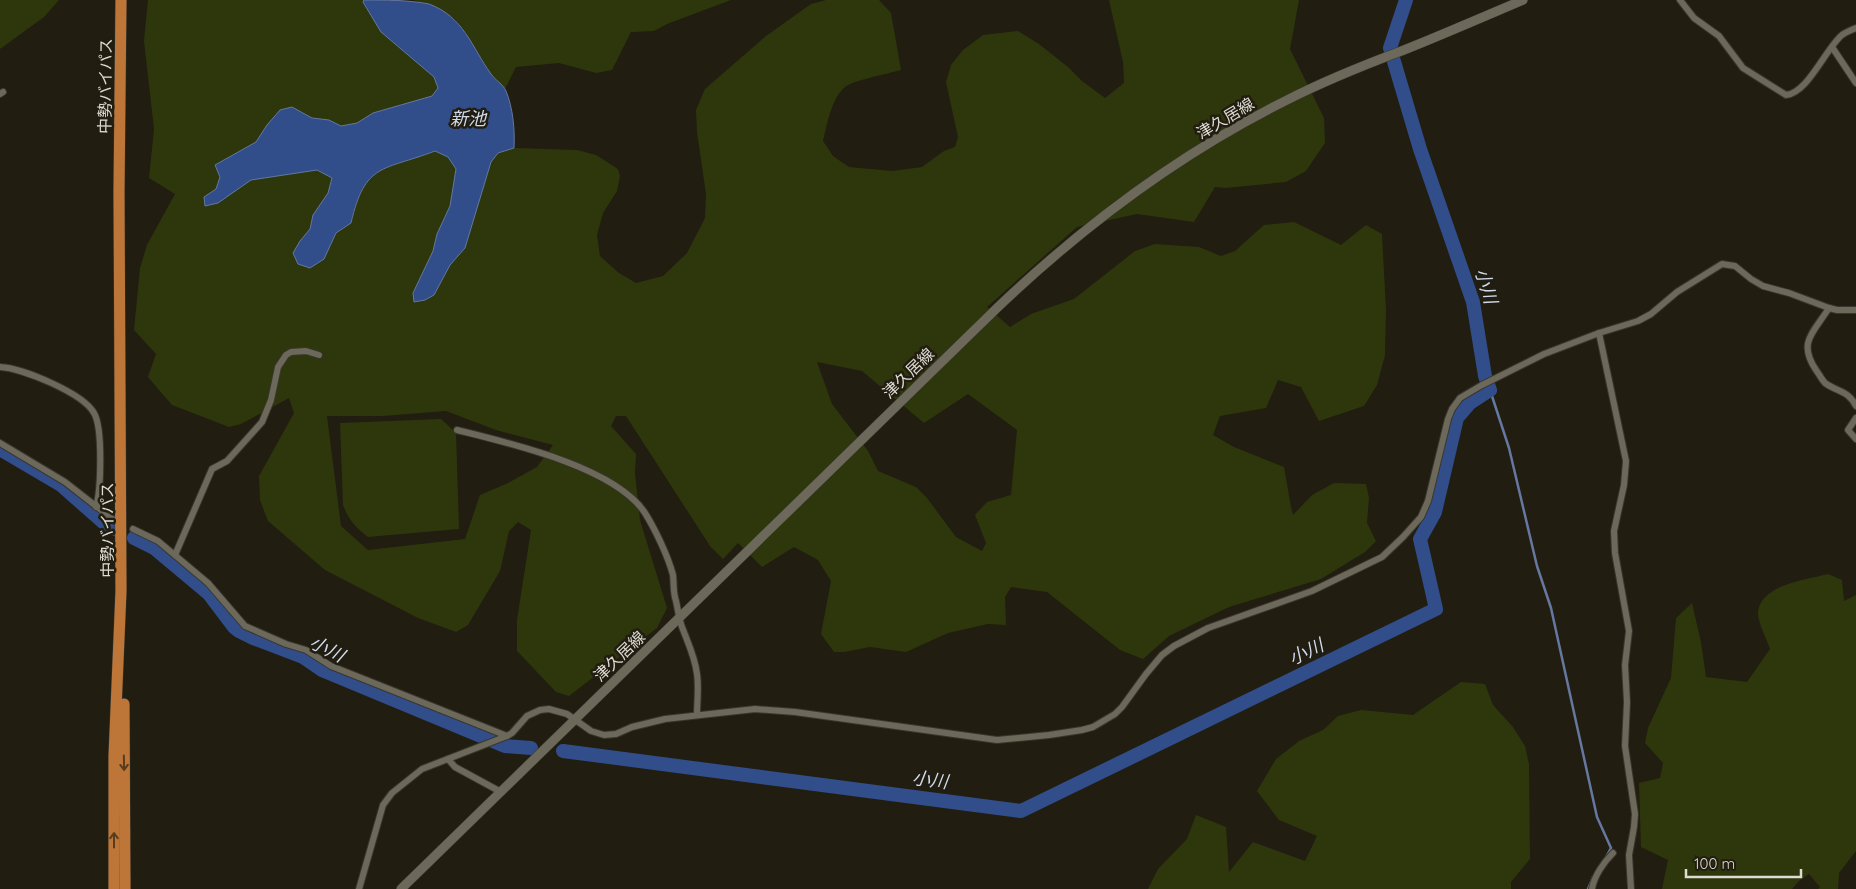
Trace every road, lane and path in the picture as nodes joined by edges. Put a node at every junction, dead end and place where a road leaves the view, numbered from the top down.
1 (121, 0) edge
2 (1523, 0) edge
3 (1680, 0) edge
4 (1856, 28) edge
5 (1832, 47) junction
6 (1856, 84) edge
7 (120, 172) junction
8 (1829, 308) junction
9 (1856, 310) edge
10 (1599, 333) junction
11 (319, 355) dead end
12 (0, 367) edge
13 (1856, 406) edge
14 (1856, 418) edge
15 (457, 430) dead end
16 (1856, 439) edge
17 (0, 443) edge
18 (96, 507) junction
19 (115, 521) dead end
20 (133, 529) dead end
21 (175, 555) junction
22 (680, 618) junction
23 (697, 716) junction
24 (575, 718) junction
25 (507, 736) junction
26 (448, 758) junction
27 (501, 792) junction
28 (1613, 853) dead end
29 (114, 889) edge
30 (125, 889) edge
31 (359, 889) edge
32 (401, 889) edge
33 (1592, 889) edge
34 (1631, 889) edge

1 - 7 highway, 中勢バイパス
2 - 22 main road, 津久居線
3 - 5 street
4 - 5 street
5 - 6 street
29 -> 7 highway, 中勢バイパス
7 -> 30 highway, 中勢バイパス
8 - 9 street
8 - 10 street
8 - 13 street
10 - 23 street
10 - 34 street
11 - 21 street
12 - 18 street
14 - 16 street
15 - 22 street
17 - 18 street
18 - 19 street
20 - 21 street
21 - 25 street
22 - 23 street
22 - 24 main road, 津久居線
23 - 24 street
24 - 25 street
24 - 27 main road, 津久居線
25 - 26 street
26 - 27 street
26 - 31 street
27 - 32 main road, 津久居線
28 - 33 street

